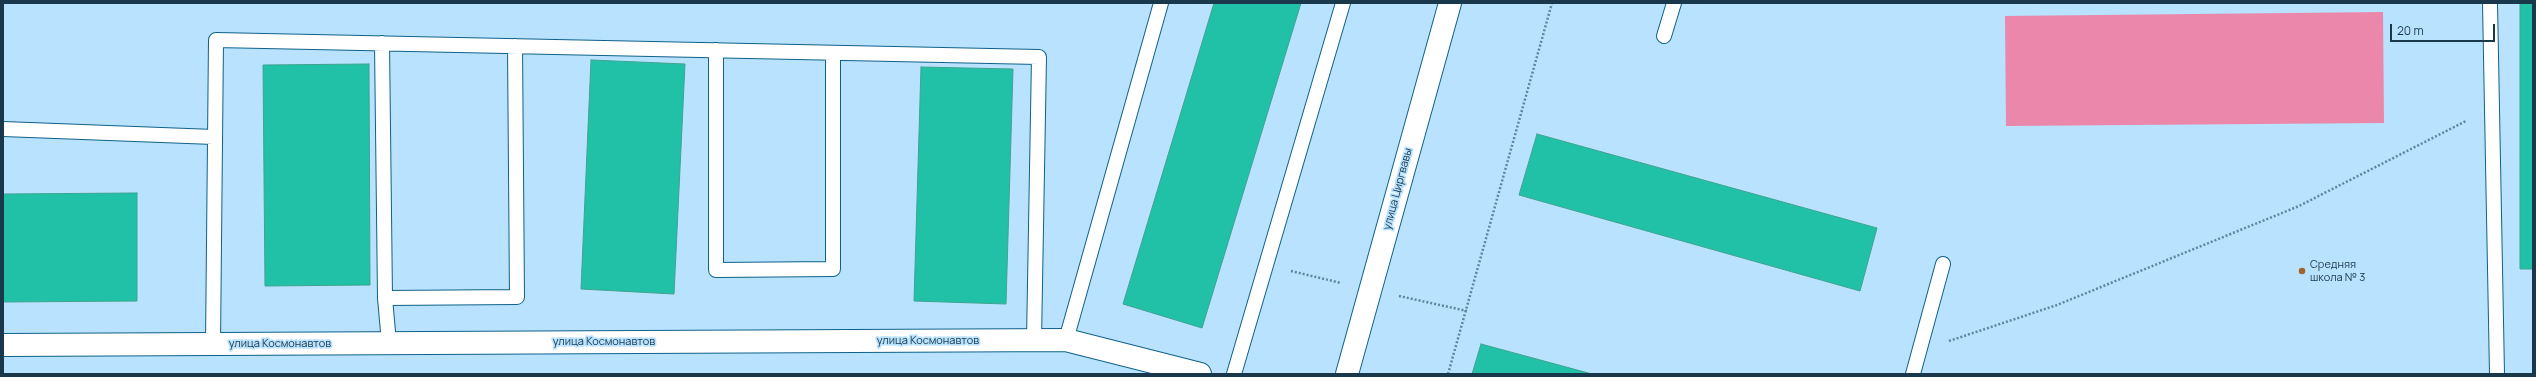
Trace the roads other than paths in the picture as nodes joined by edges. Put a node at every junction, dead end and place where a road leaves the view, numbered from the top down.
1 (1161, 3) edge
2 (1343, 3) edge
3 (1450, 3) edge
4 (1674, 3) edge
5 (2490, 3) edge
6 (1664, 36) dead end
7 (382, 43) junction
8 (514, 46) junction
9 (716, 50) junction
10 (833, 53) junction
11 (3, 129) edge
12 (214, 137) junction
13 (1943, 264) dead end
14 (385, 298) junction
15 (1034, 340) junction
16 (1066, 340) junction
17 (213, 344) junction
18 (388, 344) junction
19 (3, 345) edge
20 (1913, 373) edge
21 (1200, 374) edge
22 (1234, 374) edge
23 (1347, 374) edge
24 (2497, 374) edge

1 - 16 lane
2 - 22 lane
3 - 23 street, улица Циргвавы
4 - 6 lane
5 - 24 lane
7 - 8 lane
7 - 12 lane
7 - 14 lane
8 - 9 lane
8 - 14 lane
9 - 10 lane
9 - 10 lane
10 - 15 lane
11 - 12 lane
12 - 17 lane
13 - 20 lane
14 - 18 lane
15 - 16 street, улица Космонавтов
15 - 18 street, улица Космонавтов
16 - 21 street, улица Космонавтов
17 - 18 street, улица Космонавтов
17 - 19 street, улица Космонавтов

